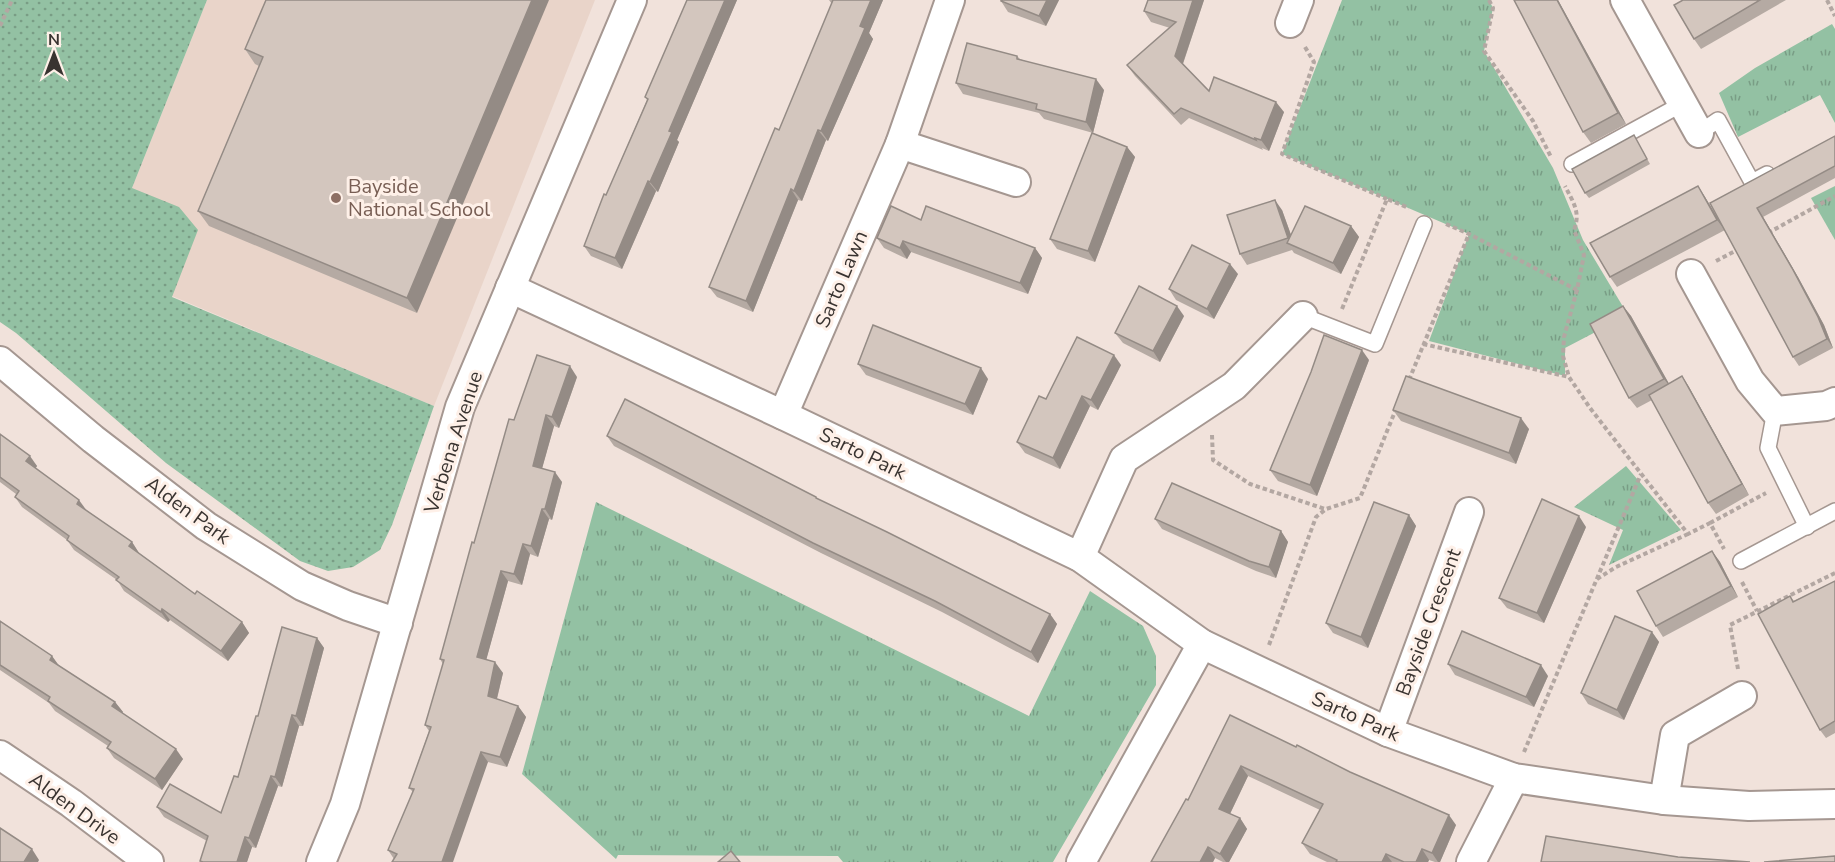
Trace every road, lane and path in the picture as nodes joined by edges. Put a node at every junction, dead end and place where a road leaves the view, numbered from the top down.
1 (12, 0) edge
2 (632, 0) edge
3 (950, 0) edge
4 (1489, 0) edge
5 (1625, 0) edge
6 (1827, 0) edge
7 (1295, 12) edge
8 (1835, 16) edge
9 (0, 26) edge
10 (1683, 104) junction
11 (1699, 133) joint
12 (900, 144) junction
13 (1553, 161) dead end
14 (1572, 164) dead end
15 (1782, 166) edge
16 (1563, 181) dead end
17 (1016, 182) dead end
18 (1387, 199) junction
19 (1427, 219) junction
20 (1469, 234) junction
21 (1746, 245) edge
22 (1690, 274) joint
23 (510, 288) junction
24 (1576, 290) junction
25 (1342, 310) dead end
26 (1303, 316) joint
27 (1424, 344) junction
28 (0, 361) edge
29 (1569, 377) junction
30 (1405, 388) edge
31 (1401, 399) edge
32 (1212, 401) junction
33 (1835, 402) edge
34 (1775, 411) junction
35 (783, 415) junction
36 (1641, 473) junction
37 (1785, 483) junction
38 (1326, 509) junction
39 (1835, 511) edge
40 (1469, 512) dead end
41 (1710, 523) junction
42 (1807, 527) junction
43 (1688, 534) junction
44 (1726, 552) dead end
45 (1080, 557) junction
46 (1741, 561) dead end
47 (1835, 573) edge
48 (1596, 579) junction
49 (1742, 582) dead end
50 (1757, 611) junction
51 (398, 623) junction
52 (1202, 644) junction
53 (1259, 671) junction
54 (1742, 696) joint
55 (1388, 732) junction
56 (0, 754) edge
57 (1514, 778) junction
58 (1664, 800) junction
59 (1835, 804) edge
60 (149, 862) edge
61 (321, 862) edge
62 (1081, 862) edge
63 (1471, 862) edge

1 - 9 path
2 - 23 street, Verbena Avenue
3 - 12 street, Sarto Lawn
4 - 13 path
5 - 10 street
6 - 8 path
7 - 18 path
10 - 11 street
10 - 14 lane
11 - 15 lane
12 - 17 street
12 - 35 street, Sarto Lawn
16 - 24 path
18 - 19 path
18 - 25 path
19 - 20 path
19 - 26 lane
20 - 24 path
20 - 27 path
21 - 22 path
22 - 34 street
23 - 35 street, Sarto Park
23 - 51 street, Verbena Avenue
24 - 29 path
26 - 32 street
27 - 29 path
27 - 30 path
28 - 51 street, Alden Park
29 - 36 path
31 - 38 path
32 - 38 path
32 - 45 street
33 - 34 street
34 - 37 lane
35 - 45 street, Sarto Park
36 - 43 path
36 - 48 path
37 - 41 path
37 - 42 lane
38 - 53 path
39 - 42 lane
40 - 55 street, Bayside Crescent
41 - 43 path
41 - 44 path
42 - 46 lane
43 - 48 path
45 - 52 street, Sarto Park
47 - 50 path
48 - 57 path
49 - 50 path
50 - 54 path
51 - 61 street, Verbena Avenue
52 - 53 street, Sarto Park
52 - 62 street
53 - 55 street, Sarto Park
54 - 58 street
55 - 57 street, Sarto Park
56 - 60 street, Alden Drive
57 - 58 street, Sarto Park
57 - 63 street
58 - 59 street, Sarto Park

